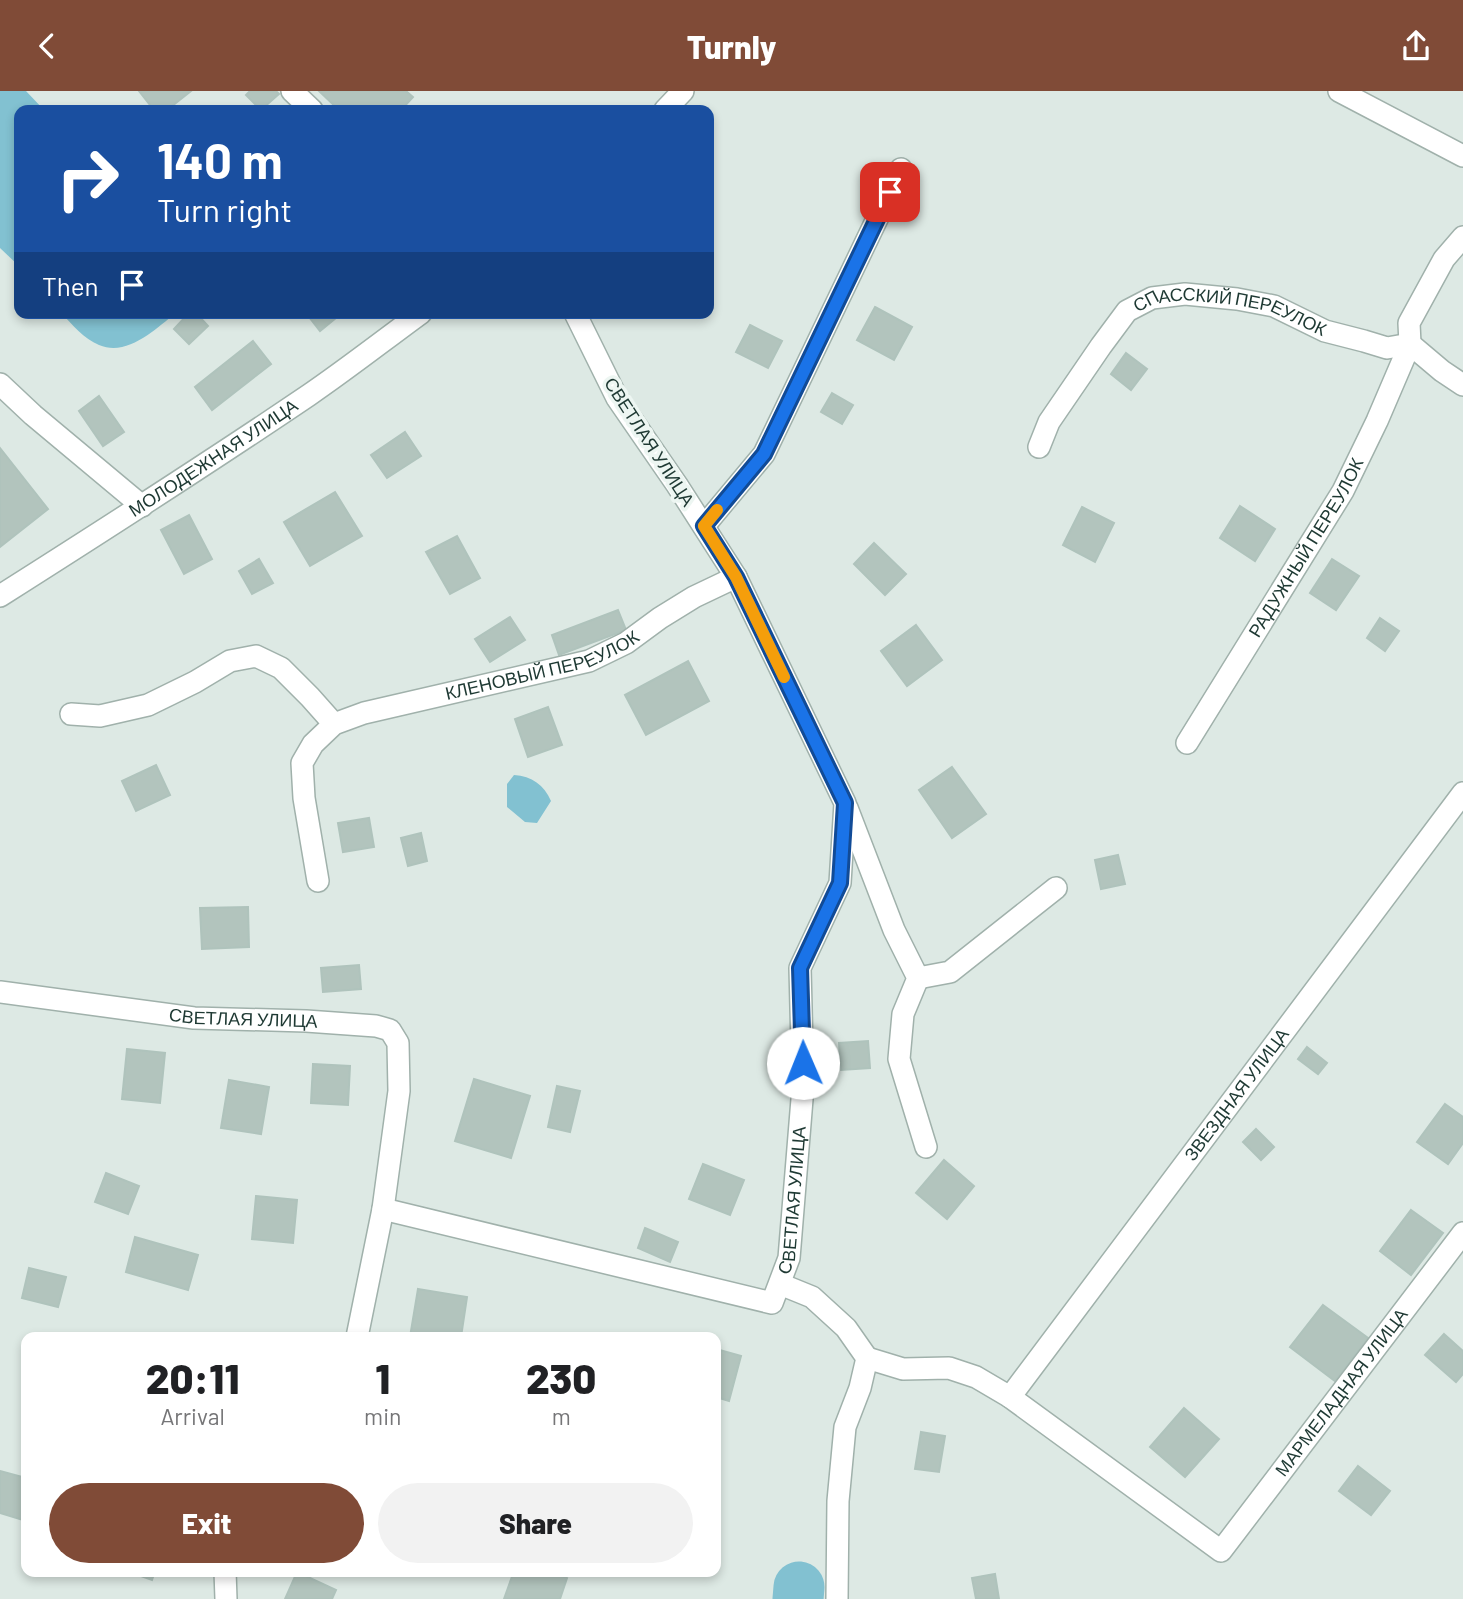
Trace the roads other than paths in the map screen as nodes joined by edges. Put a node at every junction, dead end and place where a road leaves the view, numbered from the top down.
1 (292, 91) edge
2 (683, 91) edge
3 (1339, 91) edge
4 (307, 105) edge
5 (670, 105) edge
6 (1463, 156) edge
7 (901, 169) dead end
8 (1463, 237) edge
9 (413, 319) edge
10 (578, 319) edge
11 (1410, 344) junction
12 (0, 384) edge
13 (1463, 385) edge
14 (1039, 447) dead end
15 (142, 506) junction
16 (704, 526) junction
17 (736, 577) junction
18 (0, 596) edge
19 (71, 714) dead end
20 (334, 725) junction
21 (1188, 743) dead end
22 (1463, 793) edge
23 (845, 803) junction
24 (318, 881) dead end
25 (1056, 888) dead end
26 (919, 978) junction
27 (0, 992) edge
28 (926, 1147) dead end
29 (383, 1209) junction
30 (1463, 1233) edge
31 (780, 1284) junction
32 (358, 1332) edge
33 (867, 1358) junction
34 (1010, 1397) junction
35 (225, 1577) edge
36 (226, 1599) edge
37 (837, 1599) edge

1 - 4 street
2 - 5 street
3 - 6 street
7 - 16 street
8 - 11 street, РАДУЖНЫЙ ПЕРЕУЛОК
9 - 15 street, МОЛОДЕЖНАЯ УЛИЦА
10 - 16 street, СВЕТЛАЯ УЛИЦА
11 - 13 street
11 - 14 street, СПАССКИЙ ПЕРЕУЛОК
11 - 21 street, РАДУЖНЫЙ ПЕРЕУЛОК
12 - 15 street
15 - 18 street, МОЛОДЕЖНАЯ УЛИЦА
16 - 17 street, СВЕТЛАЯ УЛИЦА
17 - 20 street, КЛЕНОВЫЙ ПЕРЕУЛОК
17 - 23 street, СВЕТЛАЯ УЛИЦА
19 - 20 street
20 - 24 street
22 - 34 street, ЗВЕЗДНАЯ УЛИЦА
23 - 26 street
23 - 31 street, СВЕТЛАЯ УЛИЦА
25 - 26 street
26 - 28 street
27 - 29 street, СВЕТЛАЯ УЛИЦА
29 - 31 street, СВЕТЛАЯ УЛИЦА
29 - 32 street, СВЕТЛАЯ УЛИЦА
30 - 34 street, МАРМЕЛАДНАЯ УЛИЦА
31 - 33 street
33 - 34 street
33 - 37 street
35 - 36 street

